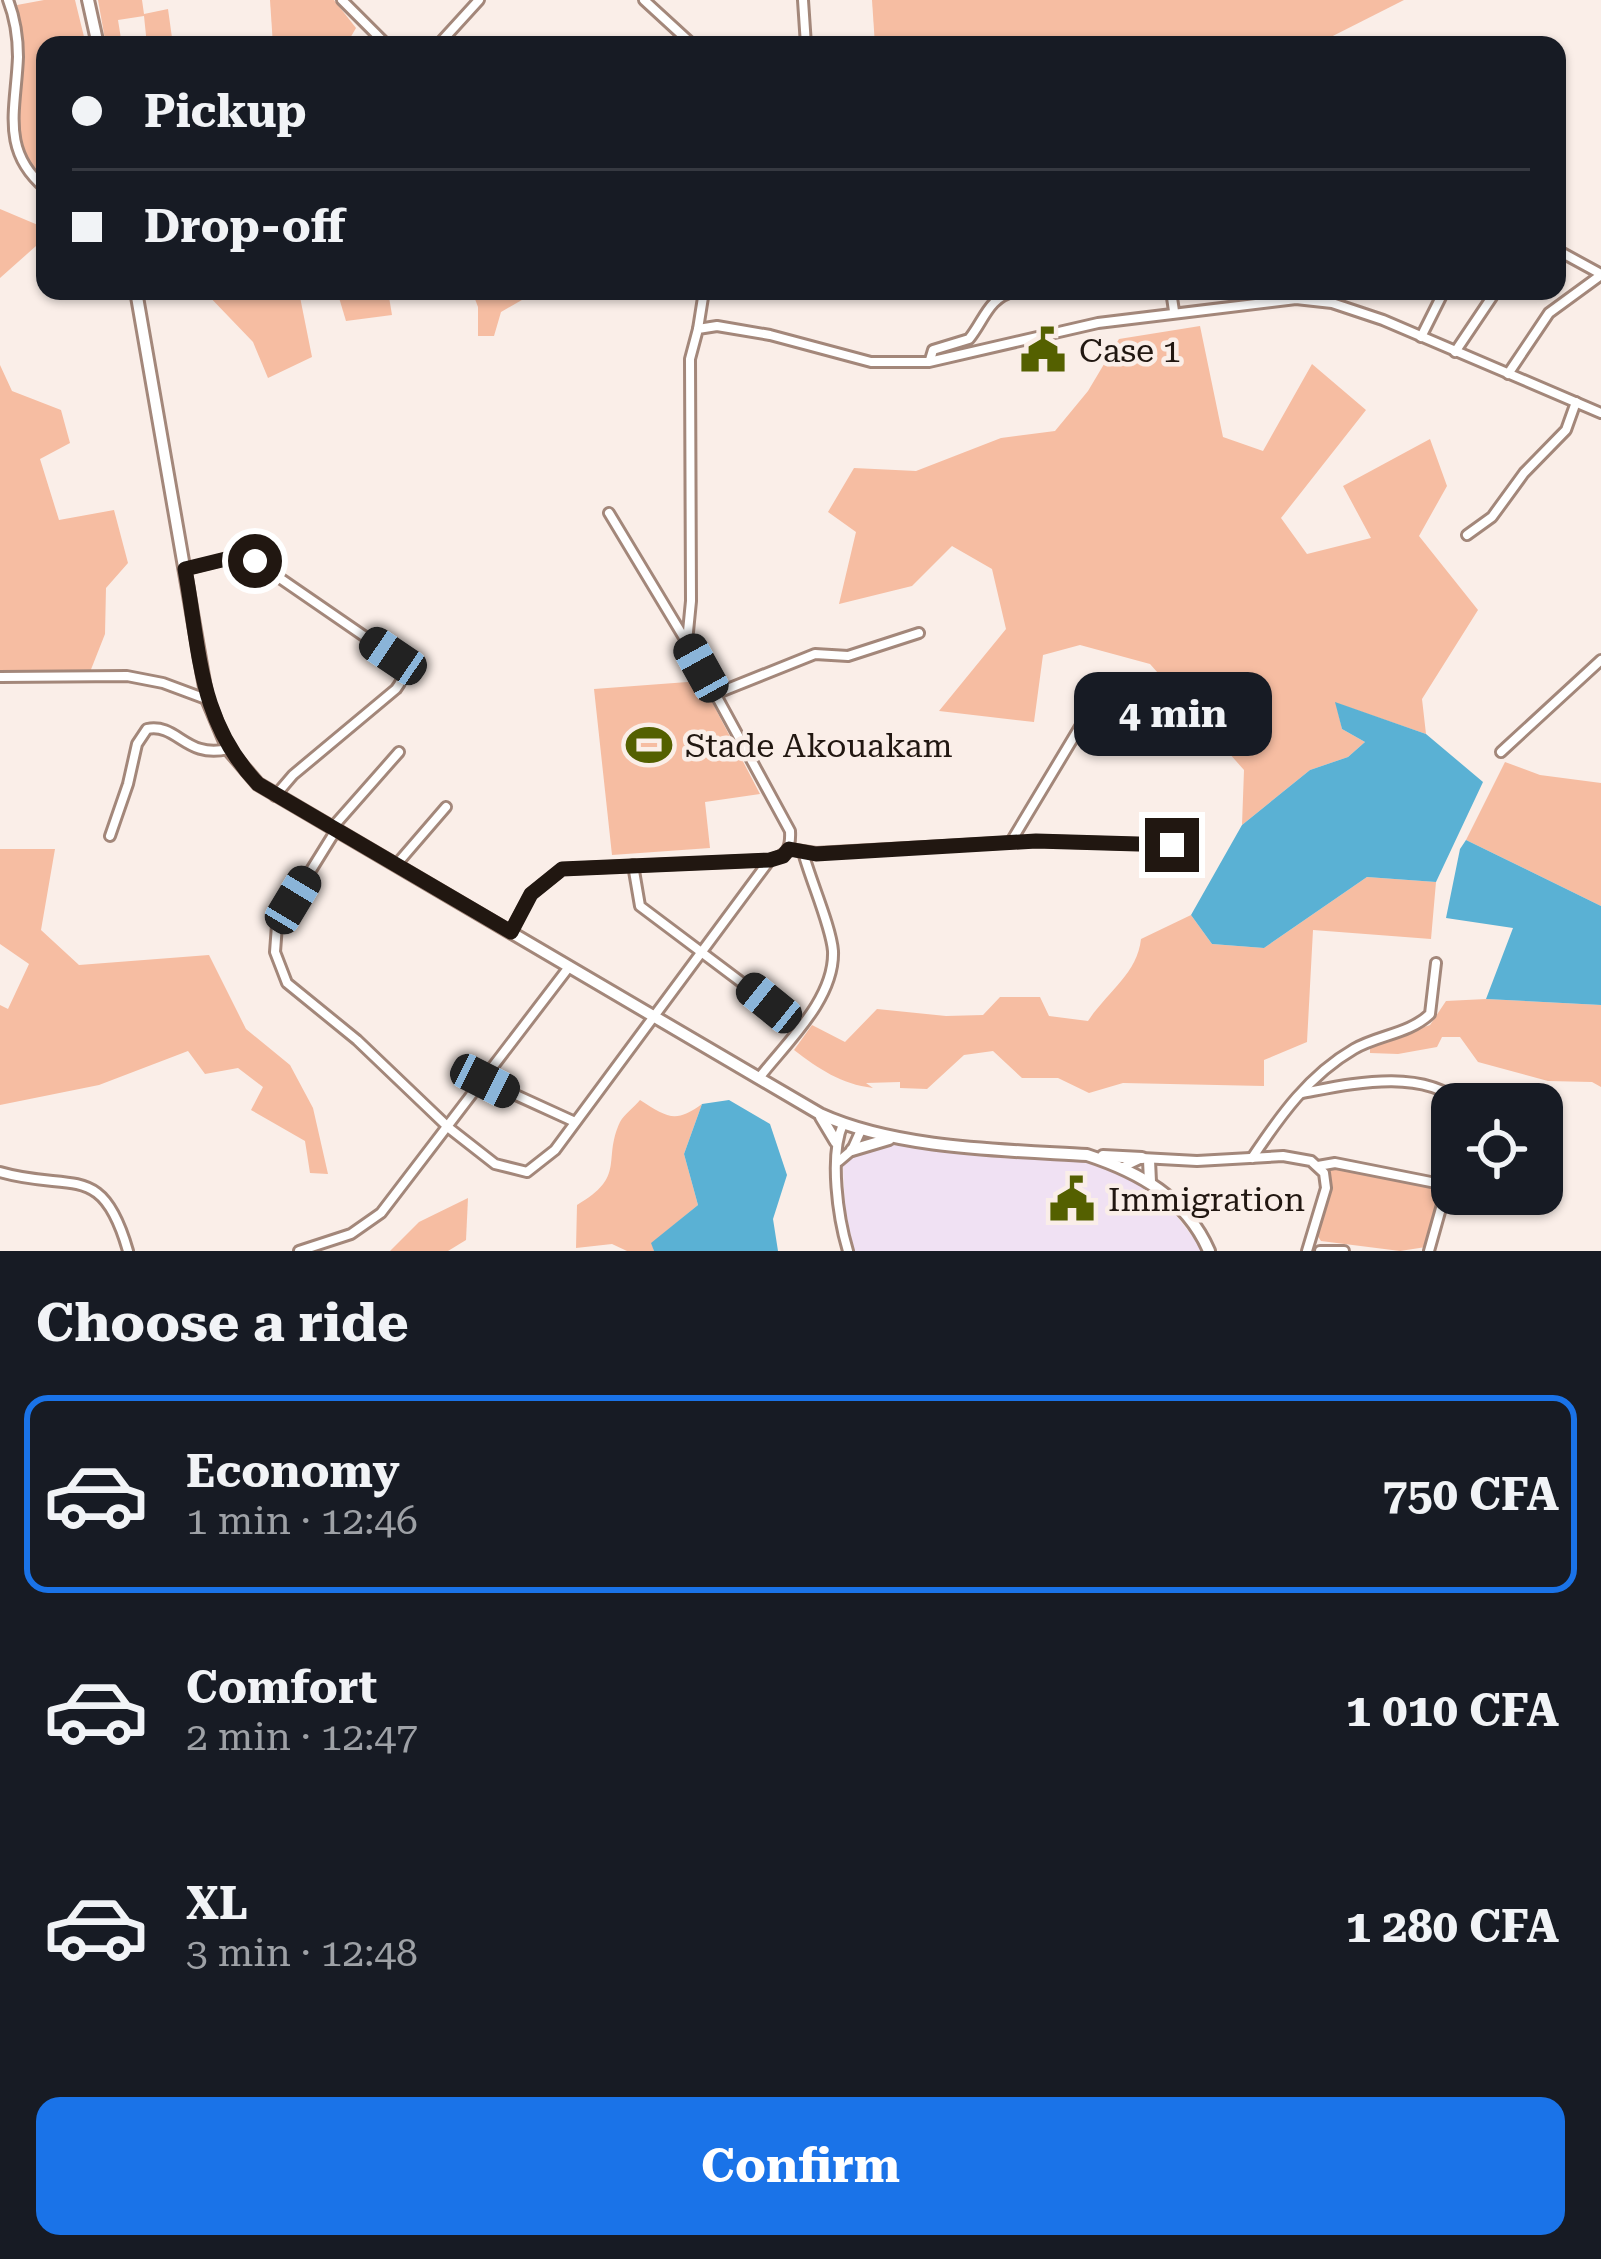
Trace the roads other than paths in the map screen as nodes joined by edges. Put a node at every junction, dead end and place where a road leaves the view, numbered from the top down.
1 (8, 0) edge
2 (88, 0) edge
3 (343, 0) edge
4 (479, 0) edge
5 (644, 0) edge
6 (802, 0) edge
7 (96, 36) edge
8 (379, 36) edge
9 (446, 36) edge
10 (683, 36) edge
11 (805, 36) edge
12 (36, 180) edge
13 (1566, 255) edge
14 (1601, 274) edge
15 (138, 300) edge
16 (703, 300) edge
17 (997, 300) edge
18 (1173, 300) edge
19 (1440, 300) edge
20 (1490, 300) edge
21 (1174, 311) junction
22 (698, 329) junction
23 (1421, 337) junction
24 (1455, 352) junction
25 (929, 362) junction
26 (1508, 374) junction
27 (1576, 402) junction
28 (1601, 413) edge
29 (609, 513) dead end
30 (1467, 535) dead end
31 (185, 569) junction
32 (920, 633) dead end
33 (686, 642) junction
34 (1601, 660) edge
35 (0, 677) edge
36 (715, 694) junction
37 (208, 699) junction
38 (1090, 710) dead end
39 (228, 749) junction
40 (399, 752) dead end
41 (1501, 752) dead end
42 (275, 796) junction
43 (446, 807) dead end
44 (334, 829) junction
45 (110, 836) dead end
46 (1012, 841) junction
47 (1172, 845) dead end
48 (789, 849) junction
49 (803, 852) junction
50 (770, 860) junction
51 (633, 865) junction
52 (396, 866) junction
53 (511, 932) junction
54 (704, 950) junction
55 (1436, 963) dead end
56 (569, 967) junction
57 (769, 1003) dead end
58 (654, 1016) junction
59 (758, 1078) junction
60 (485, 1081) junction
61 (1431, 1090) edge
62 (1300, 1093) junction
63 (820, 1114) junction
64 (575, 1122) junction
65 (843, 1124) junction
66 (449, 1128) junction
67 (861, 1130) junction
68 (893, 1137) junction
69 (836, 1142) junction
70 (852, 1150) junction
71 (1088, 1155) junction
72 (1147, 1159) junction
73 (1251, 1159) junction
74 (838, 1162) junction
75 (1318, 1166) junction
76 (1128, 1169) junction
77 (0, 1172) edge
78 (1150, 1182) junction
79 (1431, 1182) edge
80 (1438, 1215) edge
81 (128, 1251) edge
82 (299, 1251) edge
83 (848, 1251) edge
84 (1209, 1251) edge
85 (1307, 1251) edge
86 (1320, 1251) edge
87 (1344, 1251) edge
88 (1429, 1251) edge

1 - 12 street
2 - 7 highway
3 - 8 street
4 - 9 street
5 - 10 street
6 - 11 street
13 - 14 street
14 - 26 street
15 - 31 highway
16 - 22 street
17 - 25 street
18 - 21 street
19 - 23 street
20 - 24 street
21 - 23 street
21 - 25 street
22 - 25 street
22 - 33 street
23 - 24 street
24 - 26 street
26 - 27 street
27 - 28 street
27 - 30 street
29 - 33 street
31 - 37 highway
31 - 42 street
32 - 36 street
33 - 36 street
34 - 41 street
35 - 37 street
36 - 48 street
37 - 39 highway
38 - 46 street
39 - 42 highway
39 - 45 street
40 - 44 street
42 - 44 highway
43 - 52 street
44 - 52 highway
44 - 66 street
46 - 47 street
46 - 49 street
48 - 49 street
48 - 50 street
49 - 59 street
50 - 51 street
50 - 54 street
51 - 53 street
51 - 54 street
52 - 53 highway
53 - 56 highway
54 - 57 street
54 - 58 street
55 - 62 street
56 - 58 highway
56 - 60 street
58 - 59 highway
58 - 64 street
59 - 63 highway
60 - 64 street
60 - 66 street
61 - 62 street
62 - 73 street
63 - 65 highway
63 - 69 highway
64 - 66 street
65 - 67 highway
65 - 69 street
66 - 82 street
67 - 68 highway
67 - 70 street
68 - 70 highway
68 - 71 highway
69 - 74 street
70 - 74 street
71 - 72 highway
71 - 76 highway
72 - 73 street
72 - 76 street
72 - 78 highway
73 - 75 street
74 - 83 street
75 - 79 street
75 - 85 street
76 - 78 highway
77 - 81 street
78 - 84 highway
80 - 88 street
86 - 87 street

